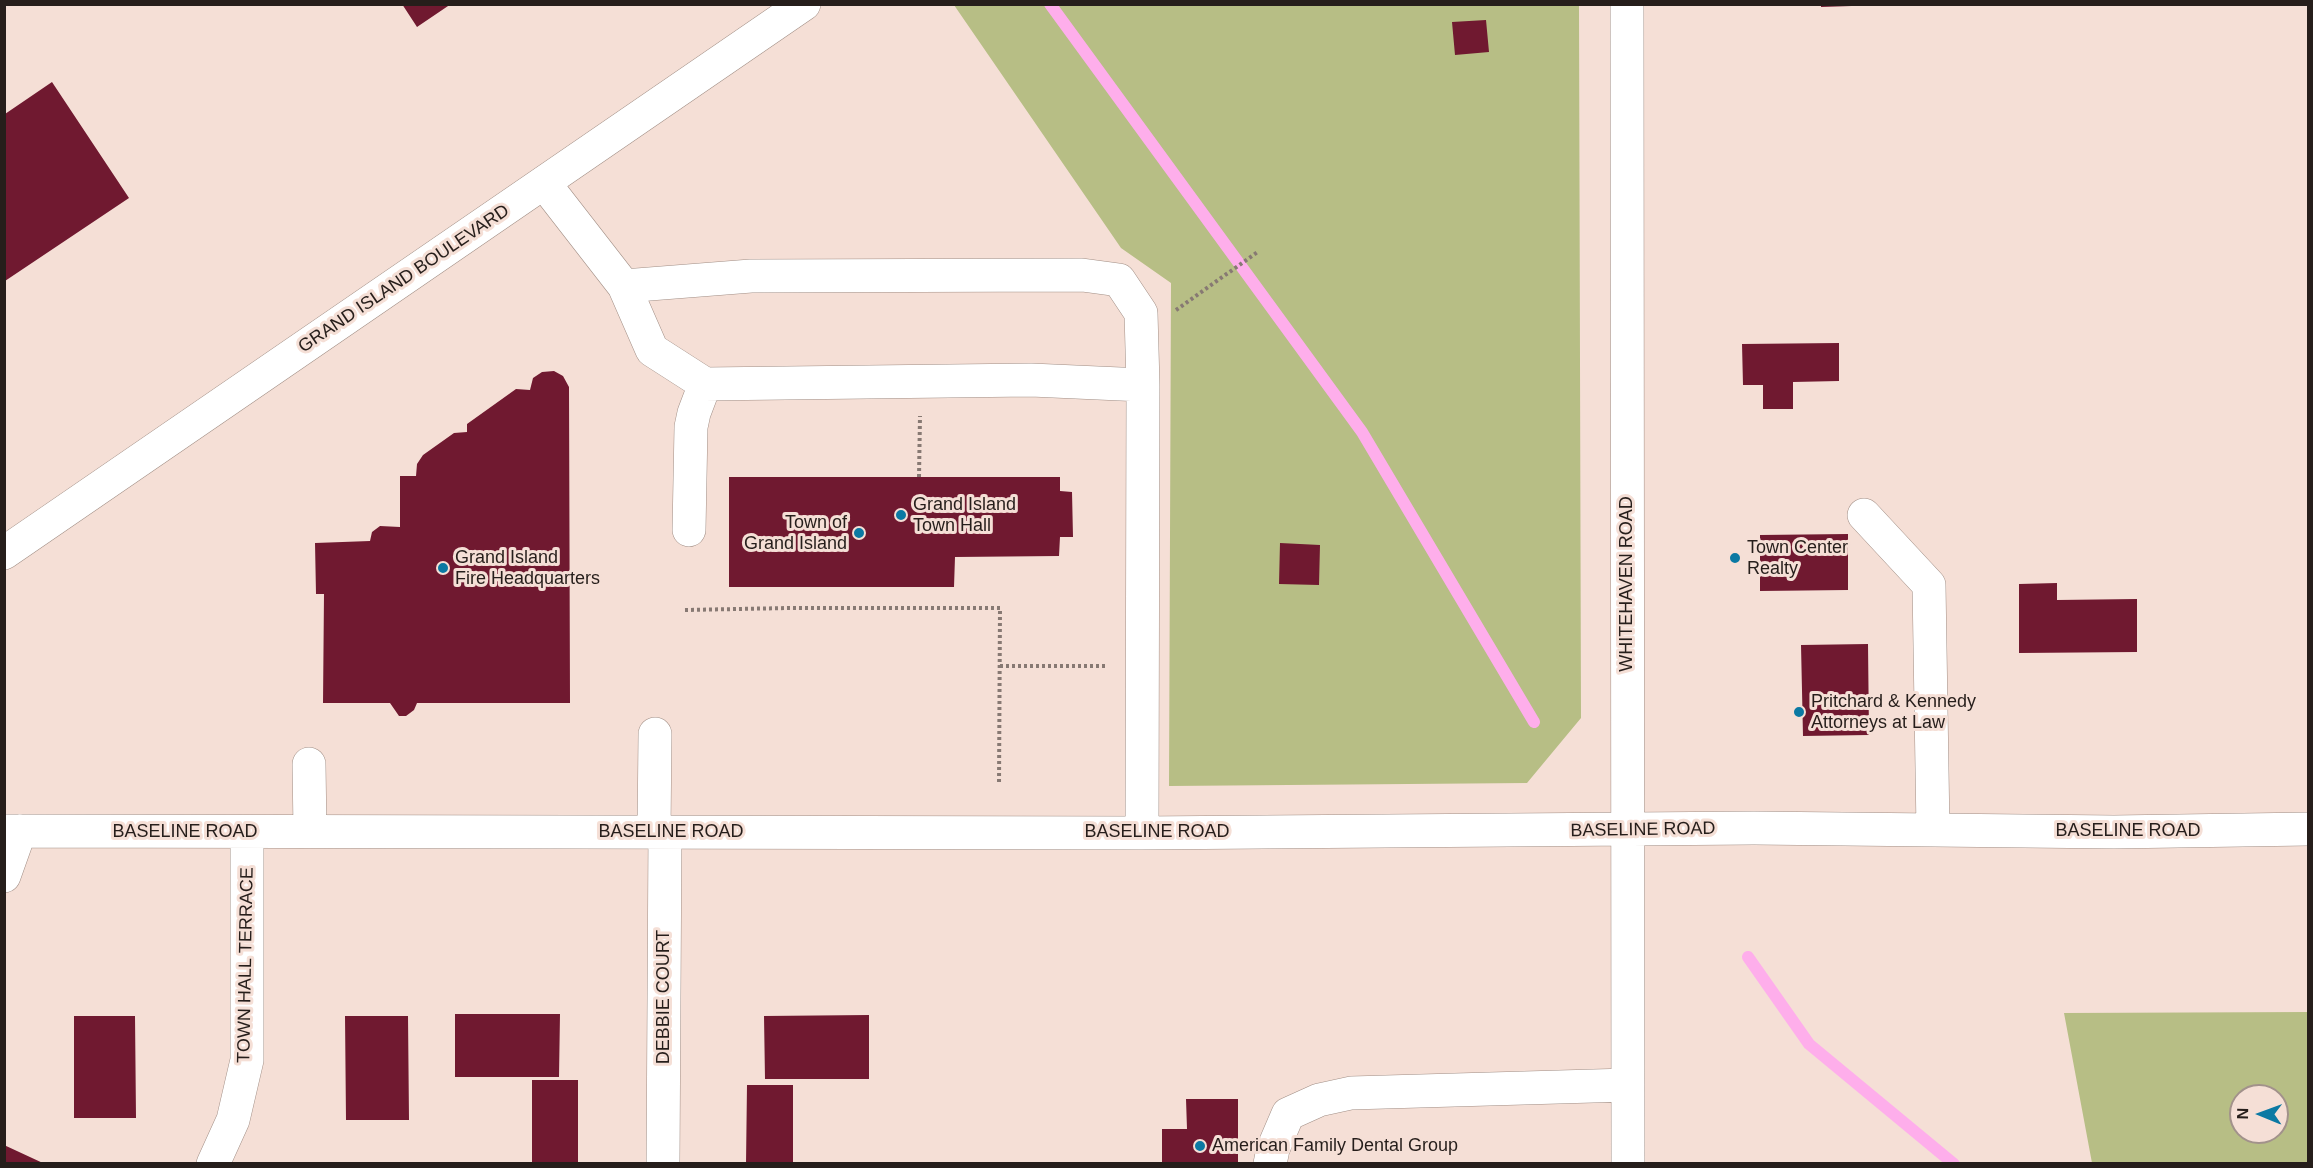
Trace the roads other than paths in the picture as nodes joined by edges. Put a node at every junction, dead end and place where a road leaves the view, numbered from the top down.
1 (804, 4) edge
2 (1627, 4) edge
3 (544, 183) junction
4 (624, 286) junction
5 (705, 384) junction
6 (1143, 385) junction
7 (1863, 515) dead end
8 (689, 530) dead end
9 (4, 553) edge
10 (655, 734) dead end
11 (309, 764) dead end
12 (2308, 829) edge
13 (1627, 830) junction
14 (1933, 830) junction
15 (12, 831) edge
16 (309, 831) junction
17 (247, 832) junction
18 (660, 832) junction
19 (1142, 833) junction
20 (4, 876) edge
21 (1628, 1085) junction
22 (213, 1164) edge
23 (663, 1164) edge
24 (1270, 1164) edge
25 (1628, 1164) edge

1 - 3 street, GRAND ISLAND BOULEVARD
2 - 13 street, WHITEHAVEN ROAD
3 - 4 street
3 - 9 street, GRAND ISLAND BOULEVARD
4 - 5 street
4 - 6 street
5 - 6 street
5 - 8 street
6 - 19 street
7 - 14 street
10 - 18 street, DEBBIE COURT
11 - 16 street
12 - 14 street, BASELINE ROAD
13 - 14 street, BASELINE ROAD
13 - 19 street, BASELINE ROAD
13 - 21 street, WHITEHAVEN ROAD
15 - 17 street, BASELINE ROAD
15 - 20 street
16 - 17 street, BASELINE ROAD
16 - 18 street, BASELINE ROAD
17 - 22 street, TOWN HALL TERRACE
18 - 19 street, BASELINE ROAD
18 - 23 street, DEBBIE COURT
21 - 24 street
21 - 25 street, WHITEHAVEN ROAD

